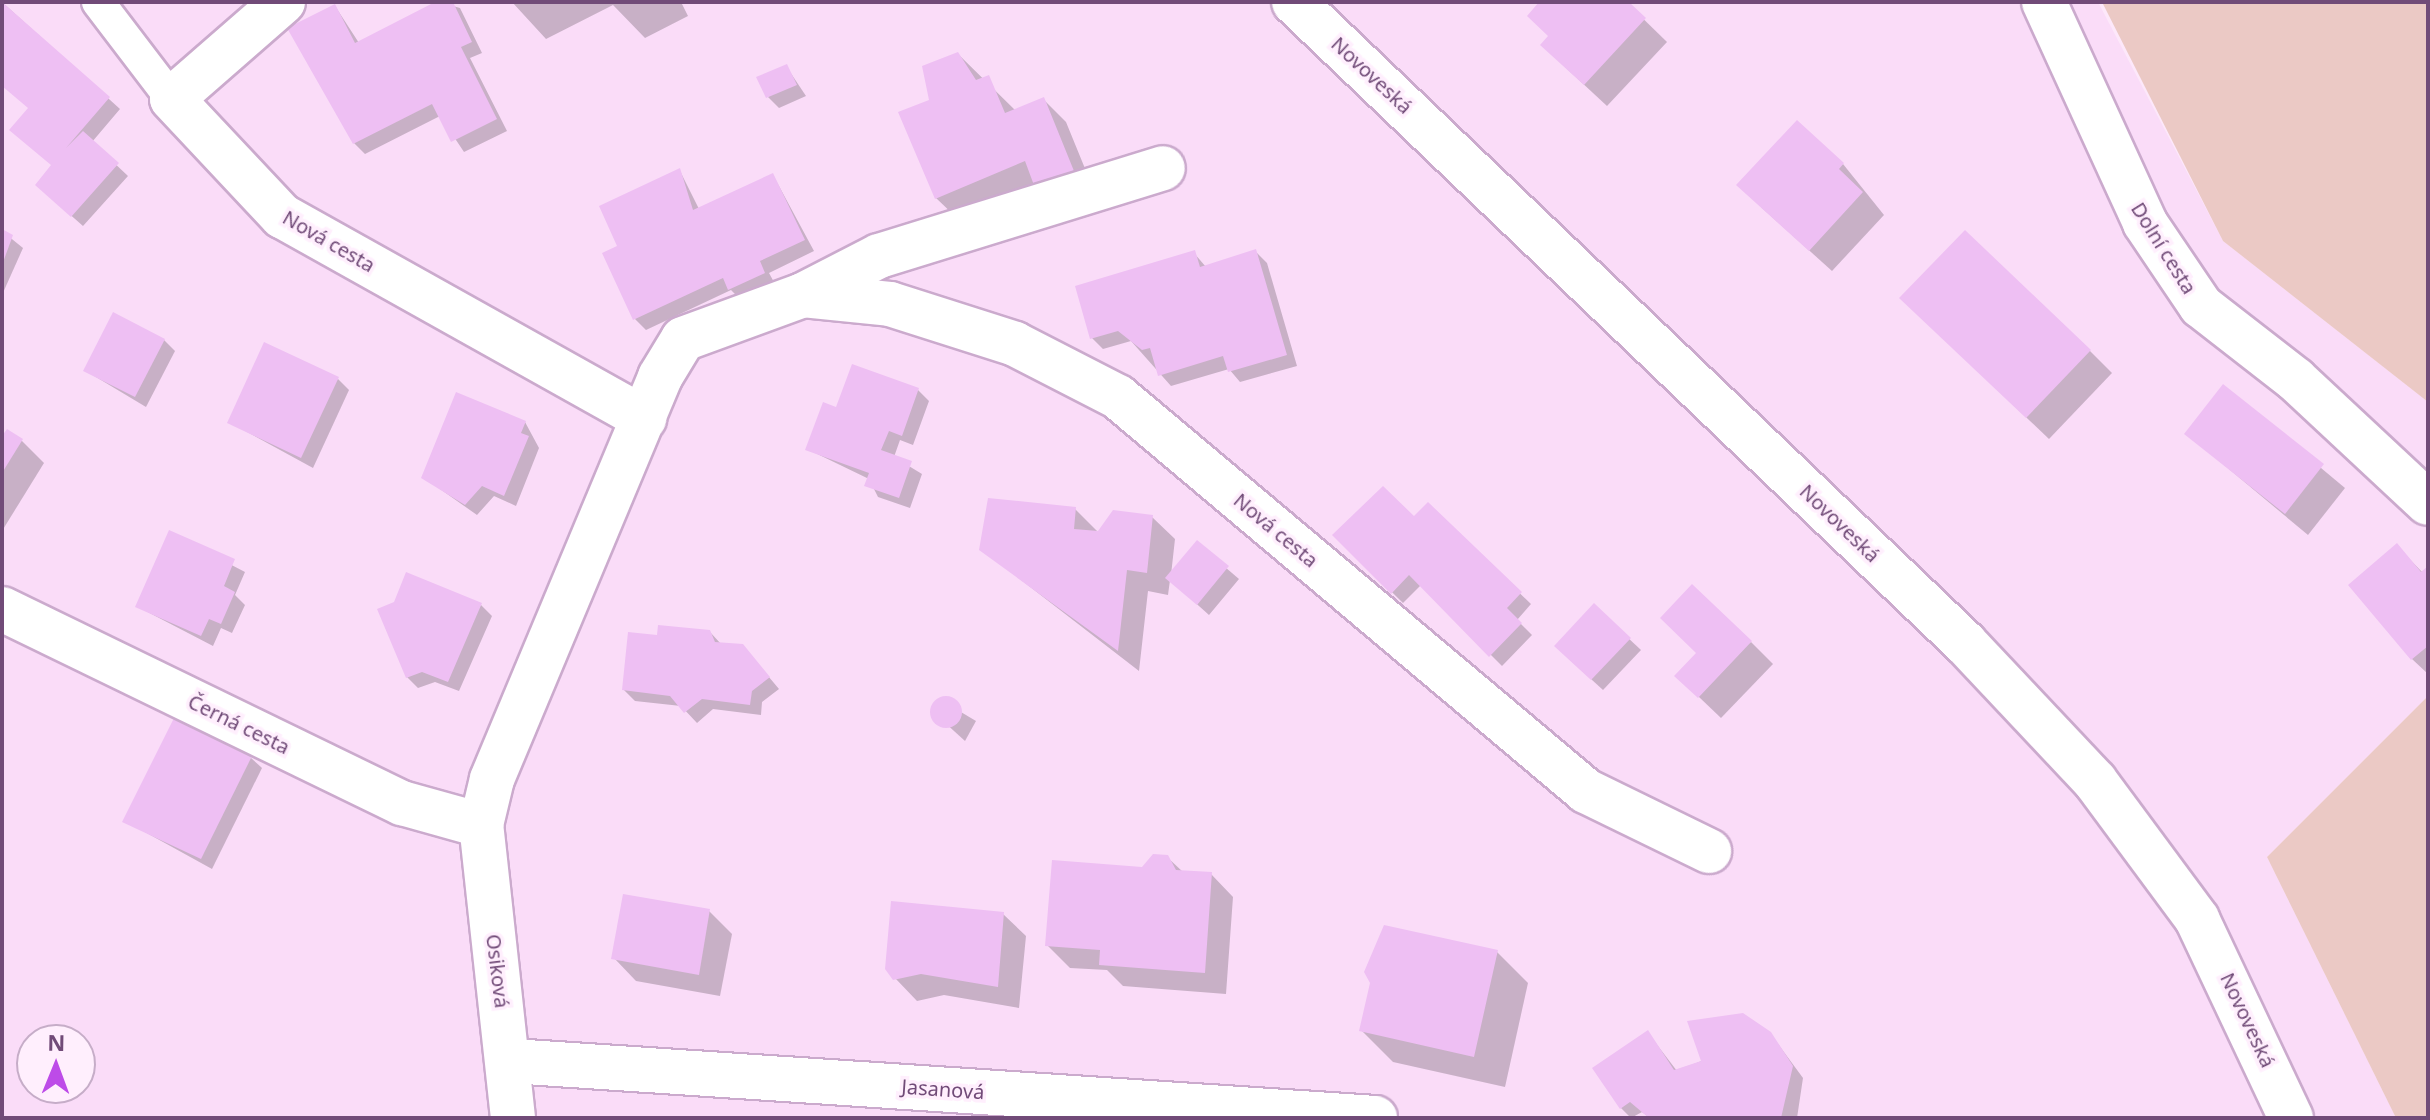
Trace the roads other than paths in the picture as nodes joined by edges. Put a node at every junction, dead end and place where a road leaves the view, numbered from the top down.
1 (98, 2) edge
2 (283, 2) edge
3 (1294, 2) edge
4 (2044, 2) edge
5 (172, 99) junction
6 (1163, 168) dead end
7 (803, 295) junction
8 (644, 418) junction
9 (2428, 503) edge
10 (2, 609) edge
11 (481, 825) junction
12 (1709, 851) dead end
13 (511, 1061) junction
14 (513, 1118) edge
15 (1375, 1118) edge
16 (2291, 1118) edge

1 - 5 lane
2 - 5 street
3 - 16 street, Novoveská
4 - 9 street, Dolní cesta
5 - 8 street, Nová cesta
6 - 7 street, Nová cesta
7 - 8 street, Nová cesta
7 - 12 street, Nová cesta
8 - 11 street, Nová cesta
10 - 11 street, Černá cesta
11 - 13 street, Osiková
13 - 14 street, Osiková
13 - 15 street, Jasanová

